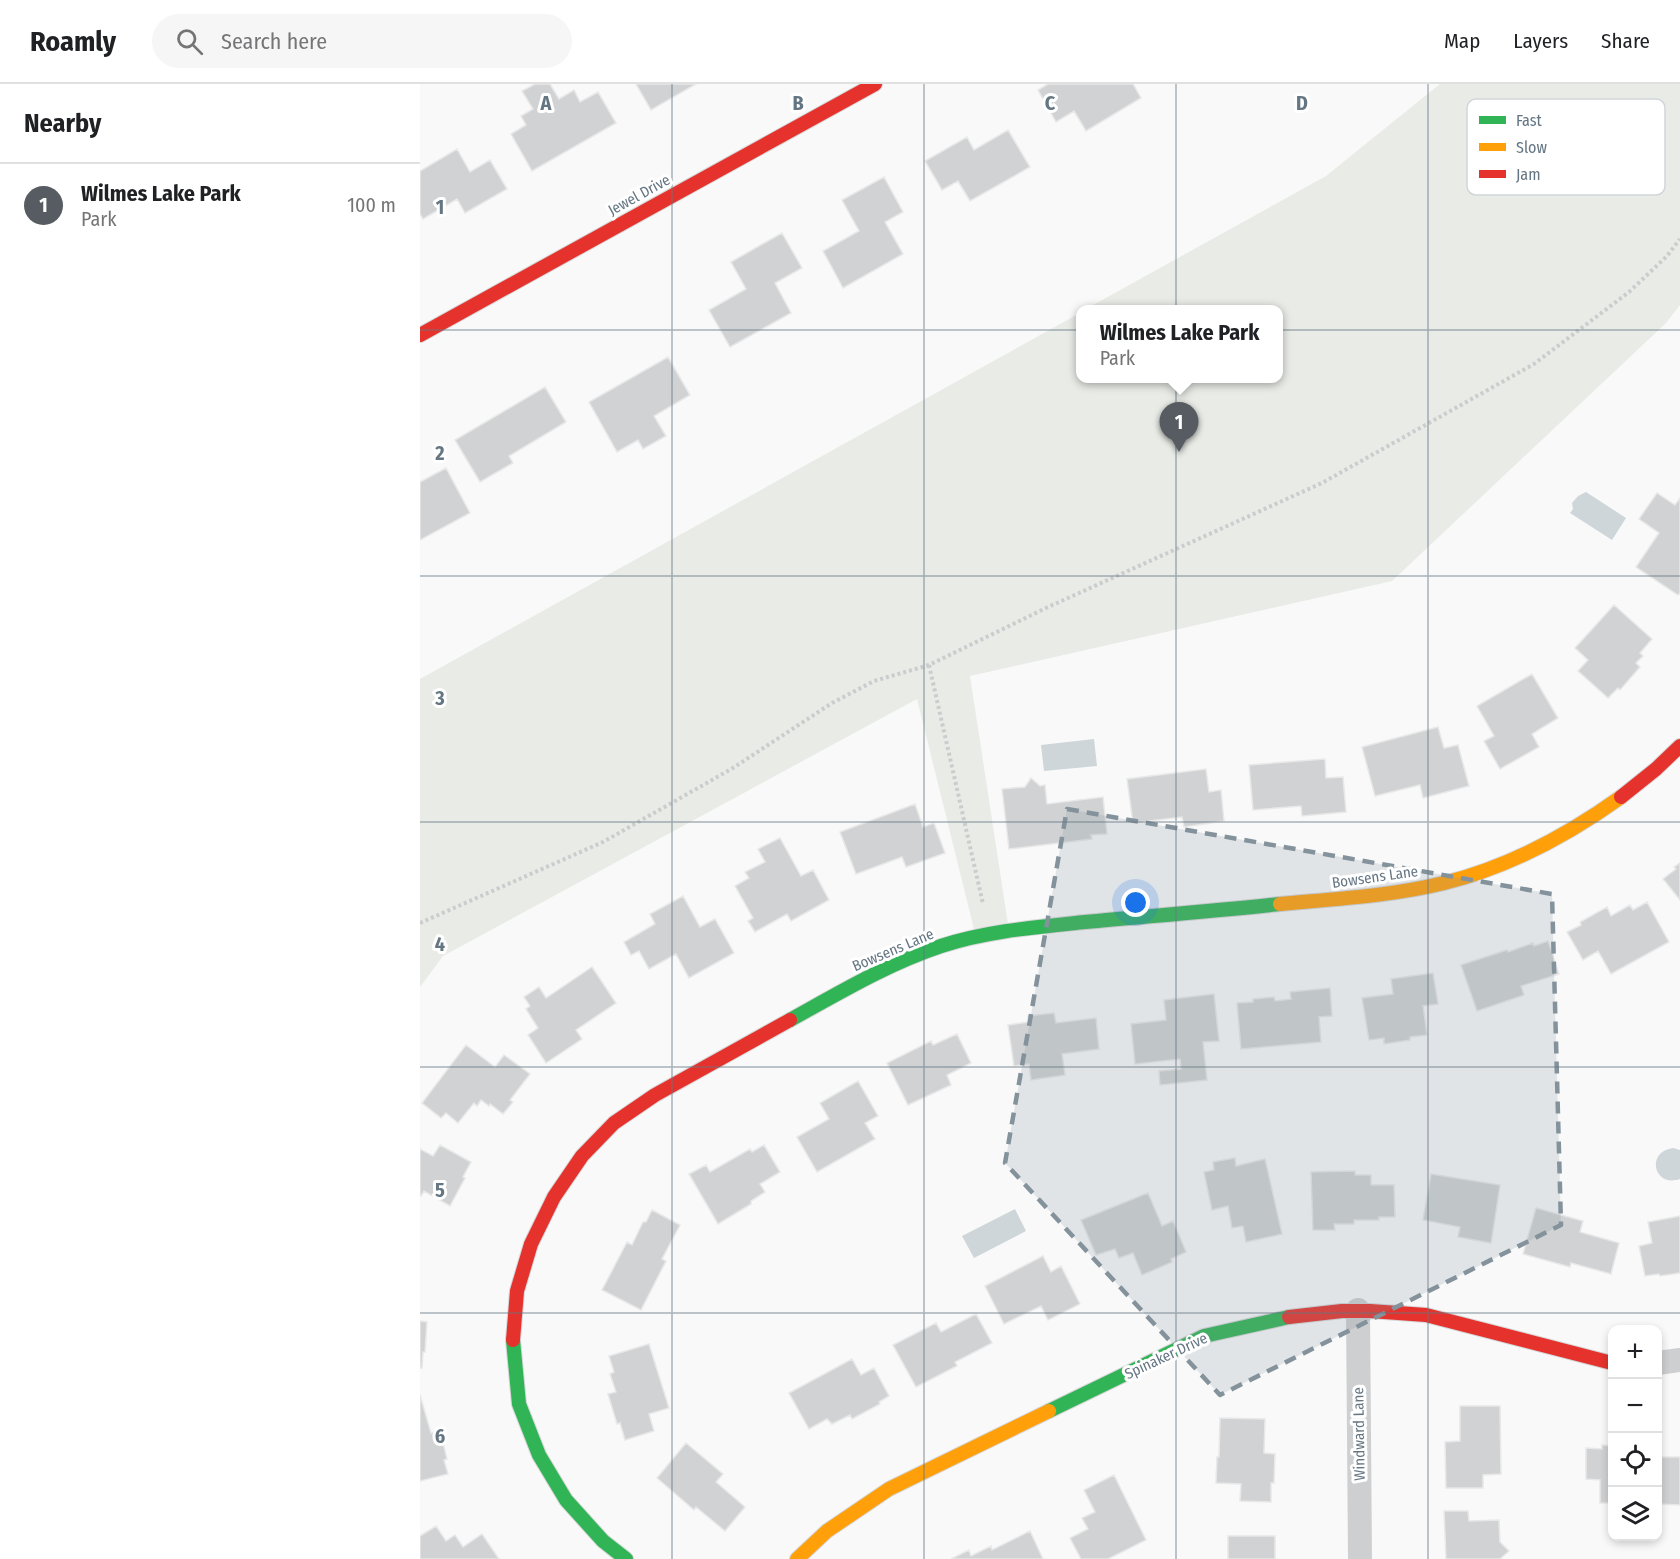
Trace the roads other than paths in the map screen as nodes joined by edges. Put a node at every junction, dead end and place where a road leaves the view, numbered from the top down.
1 (875, 84) edge
2 (420, 335) edge
3 (1680, 746) edge
4 (1358, 1310) junction
5 (1680, 1360) edge
6 (1608, 1362) edge
7 (1662, 1362) edge
8 (626, 1559) edge
9 (797, 1559) edge
10 (1360, 1559) edge

1 - 2 street, Jewel Drive
3 - 8 street, Bowsens Lane
4 - 6 street, Spinaker Drive
4 - 9 street, Spinaker Drive
4 - 10 street, Windward Lane
5 - 7 street

